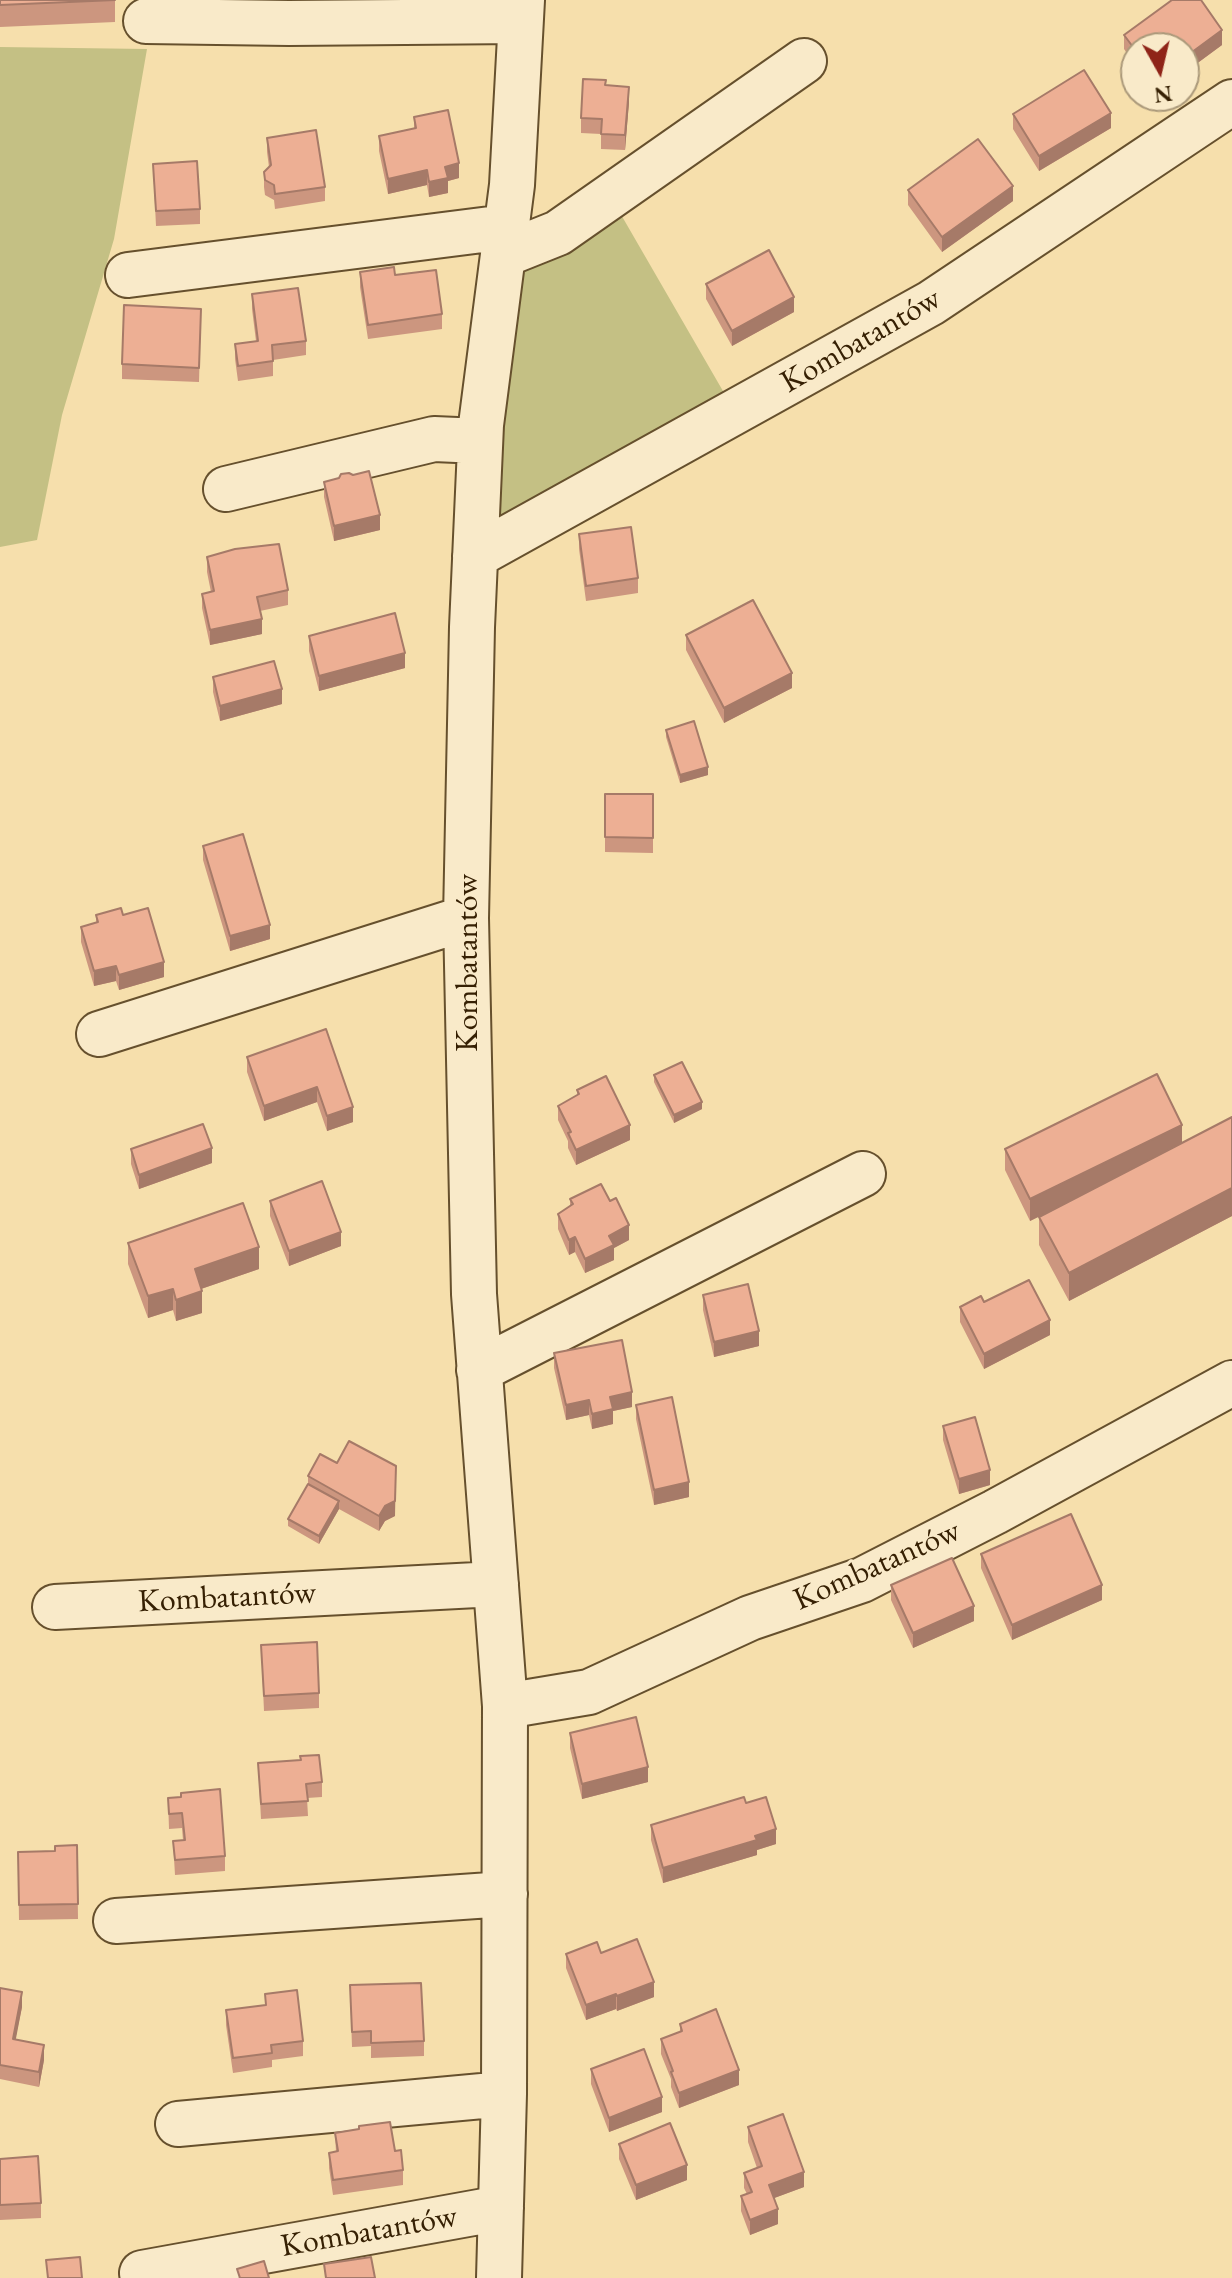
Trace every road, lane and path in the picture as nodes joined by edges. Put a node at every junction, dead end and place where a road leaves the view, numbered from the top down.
1 (521, 11) edge
2 (146, 21) dead end
3 (804, 61) dead end
4 (1232, 102) edge
5 (504, 241) junction
6 (128, 275) dead end
7 (480, 441) junction
8 (226, 489) dead end
9 (475, 556) junction
10 (466, 918) junction
11 (99, 1034) dead end
12 (863, 1174) dead end
13 (479, 1370) junction
14 (1232, 1383) edge
15 (496, 1584) junction
16 (55, 1607) dead end
17 (505, 1706) junction
18 (505, 1894) junction
19 (116, 1921) dead end
20 (504, 2094) junction
21 (178, 2124) dead end
22 (501, 2208) junction
23 (142, 2273) dead end
24 (499, 2278) edge

1 - 2 street, Kombatantów
1 - 5 street, Kombatantów
3 - 5 street
4 - 9 street, Kombatantów
5 - 6 street
5 - 7 street, Kombatantów
7 - 8 street
7 - 9 street, Kombatantów
9 - 10 street, Kombatantów
10 - 11 street
10 - 13 street, Kombatantów
12 - 13 street
13 - 15 street, Kombatantów
14 - 17 street, Kombatantów
15 - 16 street, Kombatantów
15 - 17 street, Kombatantów
17 - 18 street, Kombatantów
18 - 19 street
18 - 20 street, Kombatantów
20 - 21 street
20 - 22 street, Kombatantów
22 - 23 street, Kombatantów
22 - 24 street, Kombatantów

